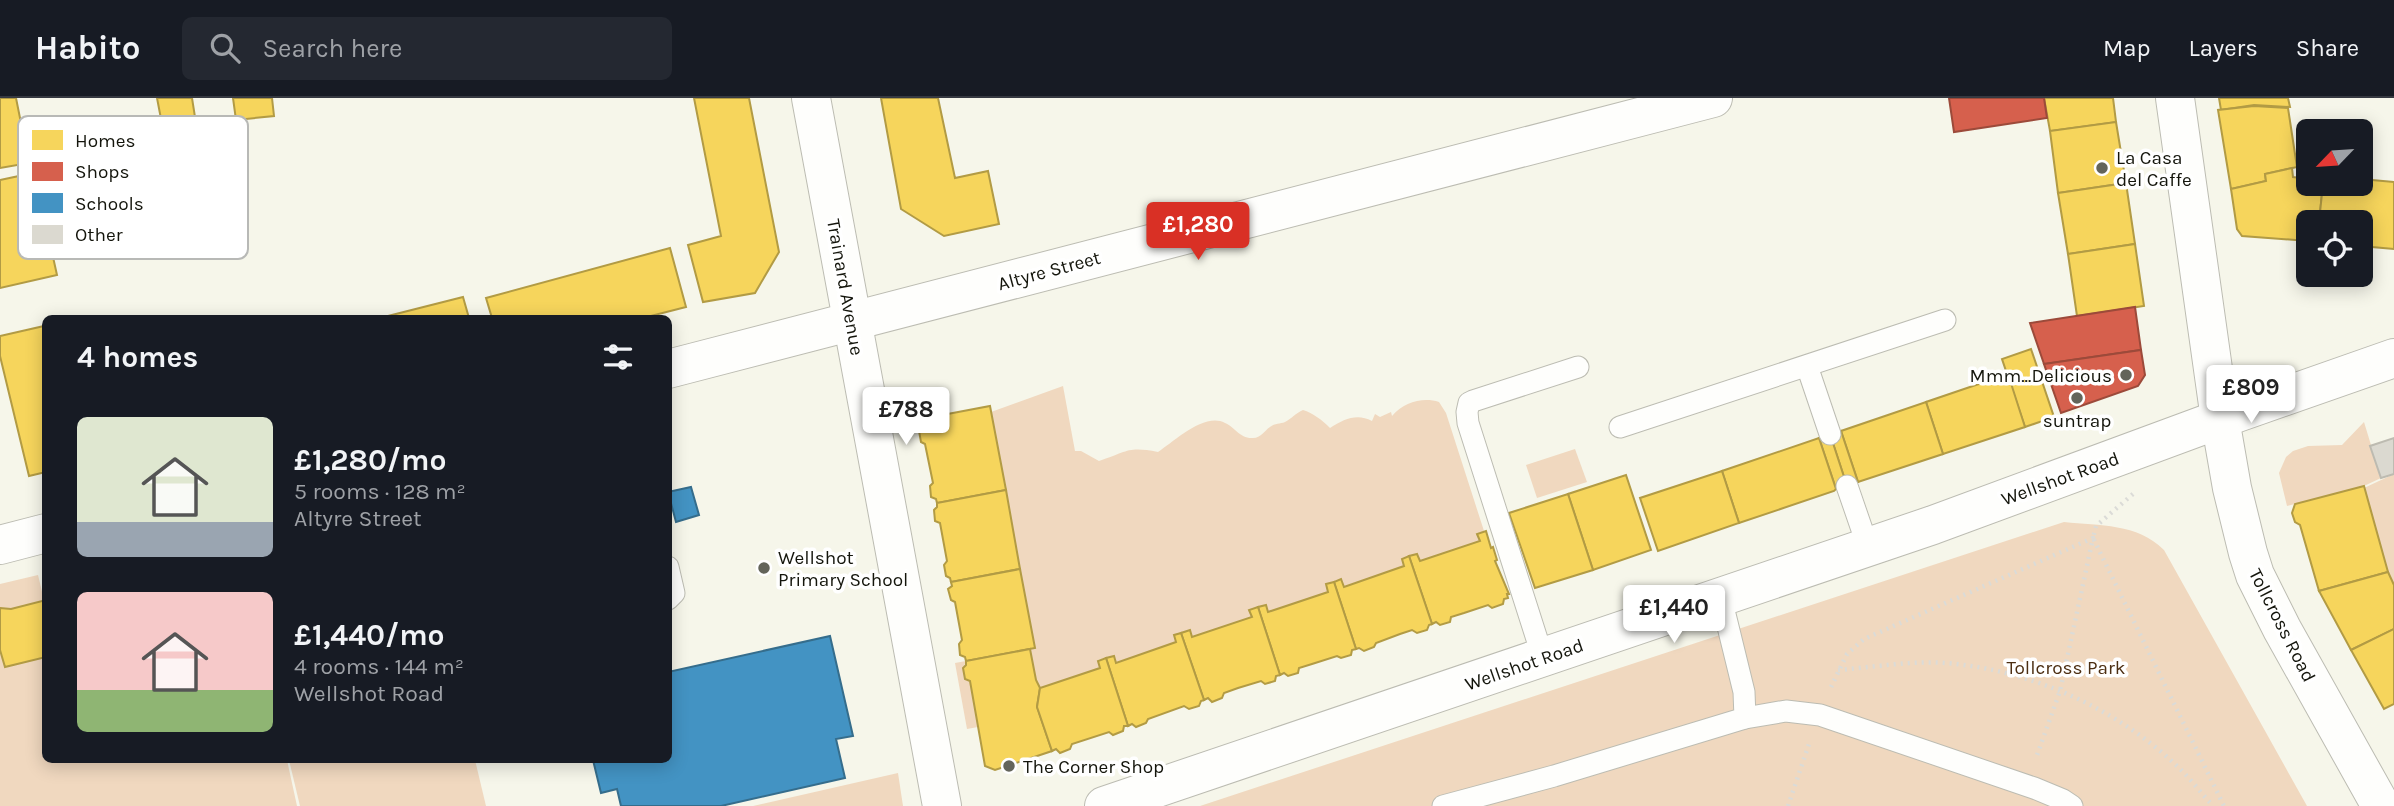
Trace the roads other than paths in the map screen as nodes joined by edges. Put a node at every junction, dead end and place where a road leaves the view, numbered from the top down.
1 (811, 98) edge
2 (1713, 98) edge
3 (2175, 98) edge
4 (1945, 320) dead end
5 (853, 321) junction
6 (2394, 358) edge
7 (1807, 366) junction
8 (1578, 367) dead end
9 (672, 368) edge
10 (2220, 419) junction
11 (1620, 427) dead end
12 (1830, 434) dead end
13 (1847, 485) dead end
14 (42, 534) edge
15 (0, 545) edge
16 (1868, 547) junction
17 (1720, 598) junction
18 (1543, 658) junction
19 (1745, 718) junction
20 (942, 806) edge
21 (1104, 806) edge
22 (1443, 806) edge
23 (2072, 806) edge
24 (2381, 806) edge

1 - 5 street, Trainard Avenue
2 - 5 street, Altyre Street
3 - 10 street, Tollcross Road
4 - 7 lane
5 - 9 street, Altyre Street
5 - 20 street, Trainard Avenue
6 - 10 street, Wellshot Road
7 - 11 lane
7 - 12 lane
8 - 18 lane
10 - 16 street, Wellshot Road
10 - 24 street, Tollcross Road
13 - 16 lane
14 - 15 street
16 - 17 street, Wellshot Road
17 - 18 street, Wellshot Road
17 - 19 lane
18 - 21 street, Wellshot Road
19 - 22 lane
19 - 23 lane

